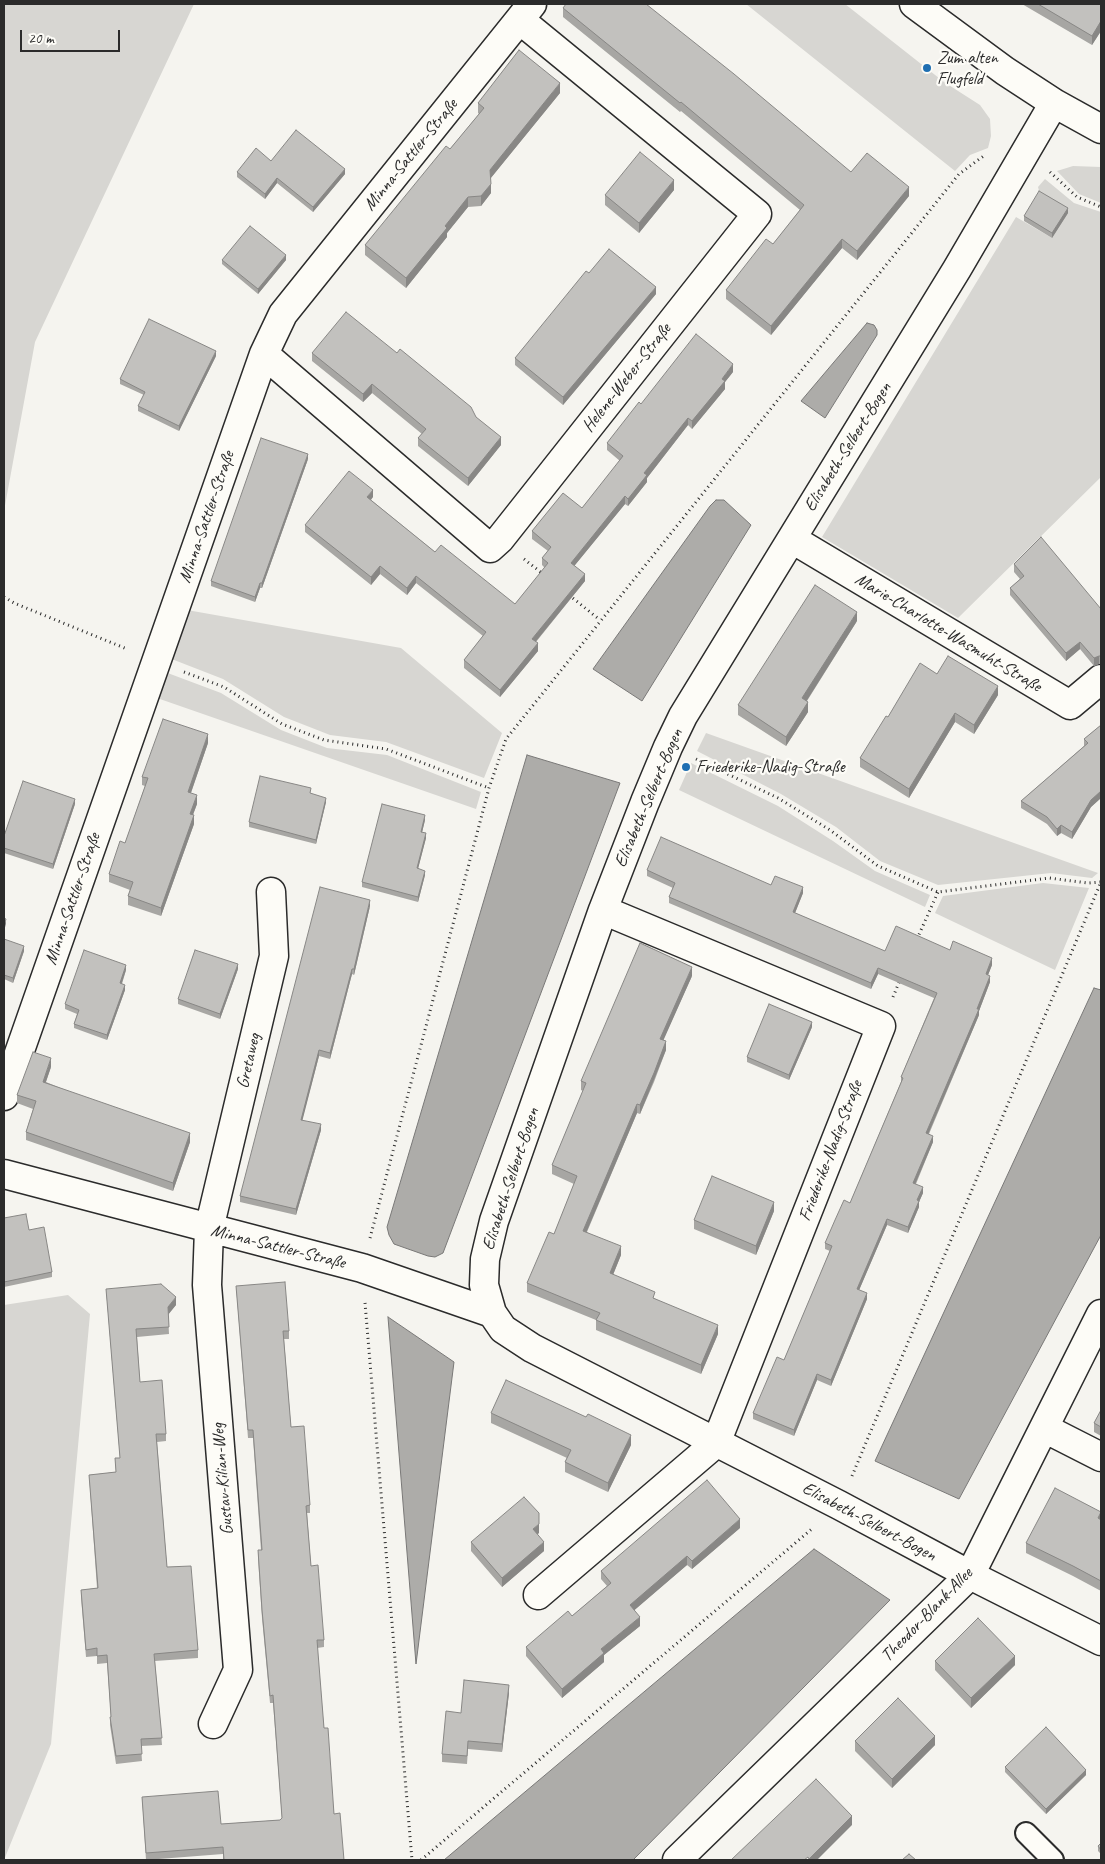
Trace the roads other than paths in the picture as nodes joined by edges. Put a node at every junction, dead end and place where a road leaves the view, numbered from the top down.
1 (914, 4) edge
2 (526, 12) edge
3 (1054, 103) junction
4 (1098, 120) edge
5 (264, 354) junction
6 (792, 539) junction
7 (1101, 679) edge
8 (270, 892) dead end
9 (603, 910) junction
10 (4, 1096) edge
11 (4, 1174) edge
12 (209, 1229) junction
13 (492, 1313) junction
14 (1101, 1314) edge
15 (1044, 1428) junction
16 (716, 1443) junction
17 (1101, 1457) edge
18 (970, 1575) junction
19 (538, 1595) dead end
20 (1101, 1641) edge
21 (213, 1724) dead end
22 (1026, 1833) dead end
23 (677, 1860) edge
24 (1053, 1860) edge

1 - 3 street
2 - 5 street, Minna-Sattler-Straße
2 - 5 street, Helene-Weber-Straße
3 - 4 street
3 - 6 street, Elisabeth-Selbert-Bogen
5 - 10 street, Minna-Sattler-Straße
6 - 7 street, Marie-Charlotte-Wasmuht-Straße
6 - 9 street, Elisabeth-Selbert-Bogen
8 - 12 street, Gretaweg
9 - 13 street, Elisabeth-Selbert-Bogen
9 - 16 street, Friederike-Nadig-Straße
11 - 12 street, Minna-Sattler-Straße
12 - 13 street, Minna-Sattler-Straße
12 - 21 street, Gustav-Kilian-Weg
13 - 16 street, Elisabeth-Selbert-Bogen
14 - 15 street, Theodor-Blank-Allee
15 - 17 street
15 - 18 street, Theodor-Blank-Allee
16 - 18 street, Elisabeth-Selbert-Bogen
16 - 19 street
18 - 20 street, Elisabeth-Selbert-Bogen
18 - 23 street, Theodor-Blank-Allee
22 - 24 lane

